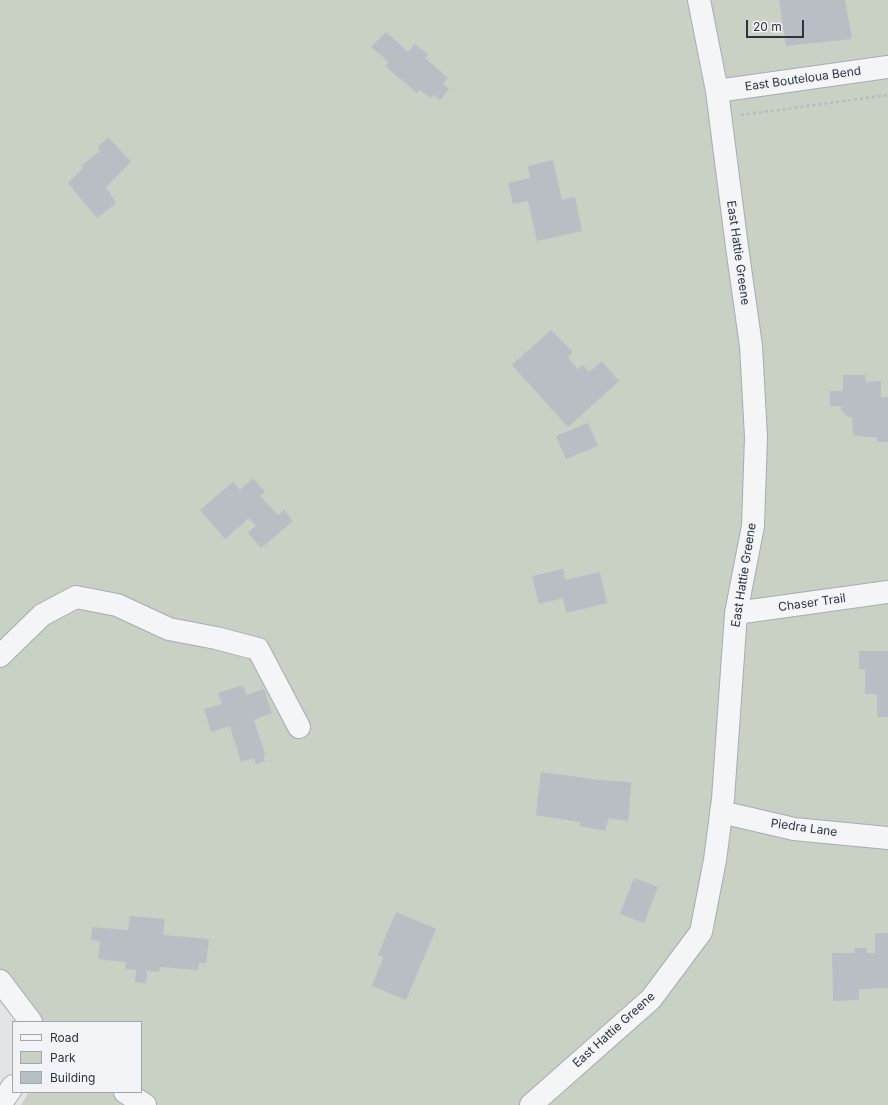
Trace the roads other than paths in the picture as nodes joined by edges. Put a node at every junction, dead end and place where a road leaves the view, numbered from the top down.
1 (699, 0) edge
2 (888, 67) edge
3 (717, 91) junction
4 (888, 592) edge
5 (736, 613) junction
6 (0, 656) edge
7 (299, 727) dead end
8 (721, 812) junction
9 (888, 838) edge
10 (0, 981) edge
11 (30, 1021) edge
12 (12, 1087) edge
13 (127, 1093) edge
14 (0, 1105) edge
15 (145, 1105) edge
16 (531, 1105) edge

1 - 3 street, East Hattie Greene
2 - 3 street, East Bouteloua Bend
3 - 5 street, East Hattie Greene
4 - 5 street, Chaser Trail
5 - 8 street, East Hattie Greene
6 - 7 street
8 - 9 street, Piedra Lane
8 - 16 street, East Hattie Greene
10 - 11 street
12 - 14 street
13 - 15 street

